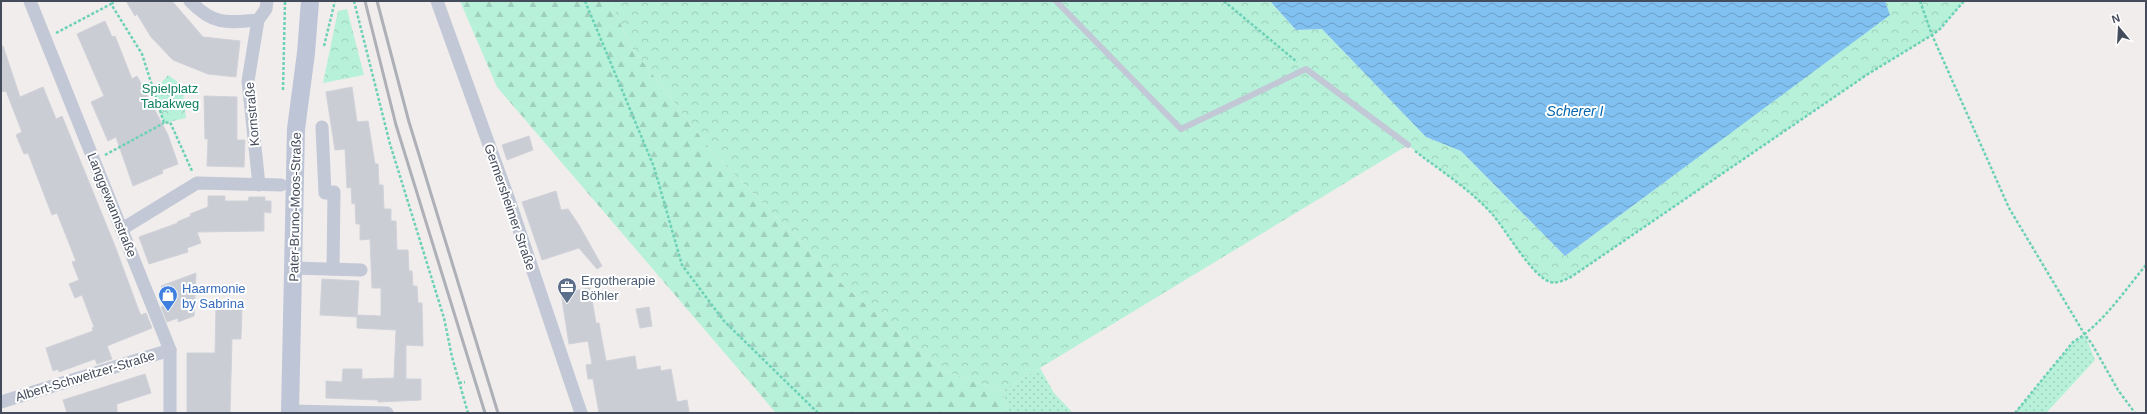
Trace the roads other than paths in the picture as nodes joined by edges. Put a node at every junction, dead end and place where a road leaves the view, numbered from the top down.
1 (30, 1) edge
2 (190, 1) edge
3 (267, 1) edge
4 (310, 1) edge
5 (437, 1) edge
6 (1056, 1) edge
7 (200, 7) edge
8 (258, 20) junction
9 (322, 126) dead end
10 (1408, 145) road end
11 (259, 185) junction
12 (281, 185) dead end
13 (122, 229) junction
14 (293, 268) junction
15 (333, 269) junction
16 (361, 270) dead end
17 (170, 350) junction
18 (1, 402) edge
19 (290, 412) edge
20 (170, 413) edge
21 (387, 413) edge
22 (581, 413) edge

1 - 13 street, Langgewannstraße
2 - 7 street
3 - 8 street, Kornstraße
4 - 14 main road, Pater-Bruno-Moos-Straße
5 - 22 street, Germersheimer Straße
6 - 10 lane
7 - 8 street
8 - 11 street, Kornstraße
9 - 15 street
11 - 12 street
11 - 13 street
13 - 17 street, Langgewannstraße
14 - 15 street
14 - 19 main road, Pater-Bruno-Moos-Straße
15 - 16 street
17 - 18 street, Albert-Schweitzer-Straße
17 - 20 street, Langgewannstraße
19 - 21 street

